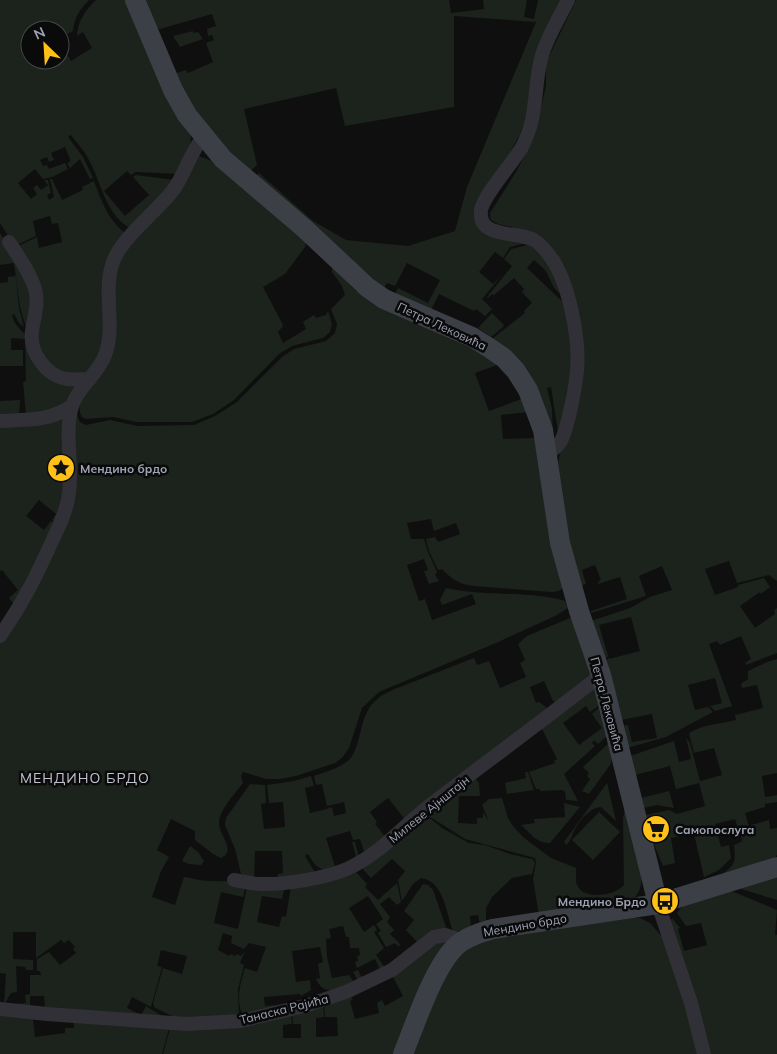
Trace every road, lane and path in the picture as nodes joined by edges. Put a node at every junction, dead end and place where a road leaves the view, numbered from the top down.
1 (135, 0) edge
2 (568, 0) edge
3 (204, 136) junction
4 (9, 242) dead end
5 (90, 379) junction
6 (72, 406) junction
7 (0, 421) edge
8 (547, 453) junction
9 (0, 636) edge
10 (601, 676) junction
11 (777, 867) edge
12 (234, 880) dead end
13 (658, 904) junction
14 (459, 943) junction
15 (0, 1009) edge
16 (403, 1054) edge
17 (704, 1054) edge

1 - 3 street, Петра Лековића
2 - 8 street
3 - 5 street
3 - 8 street, Петра Лековића
4 - 5 street
5 - 6 street
6 - 7 street
6 - 9 street
8 - 10 street, Петра Лековића
10 - 12 street, Милеве Ајнштајн
10 - 13 street, Петра Лековића
11 - 13 street, Мендино брдо
13 - 14 street, Мендино брдо
13 - 17 street
14 - 15 street, Танаска Рајића
14 - 16 street, Мендино брдо

